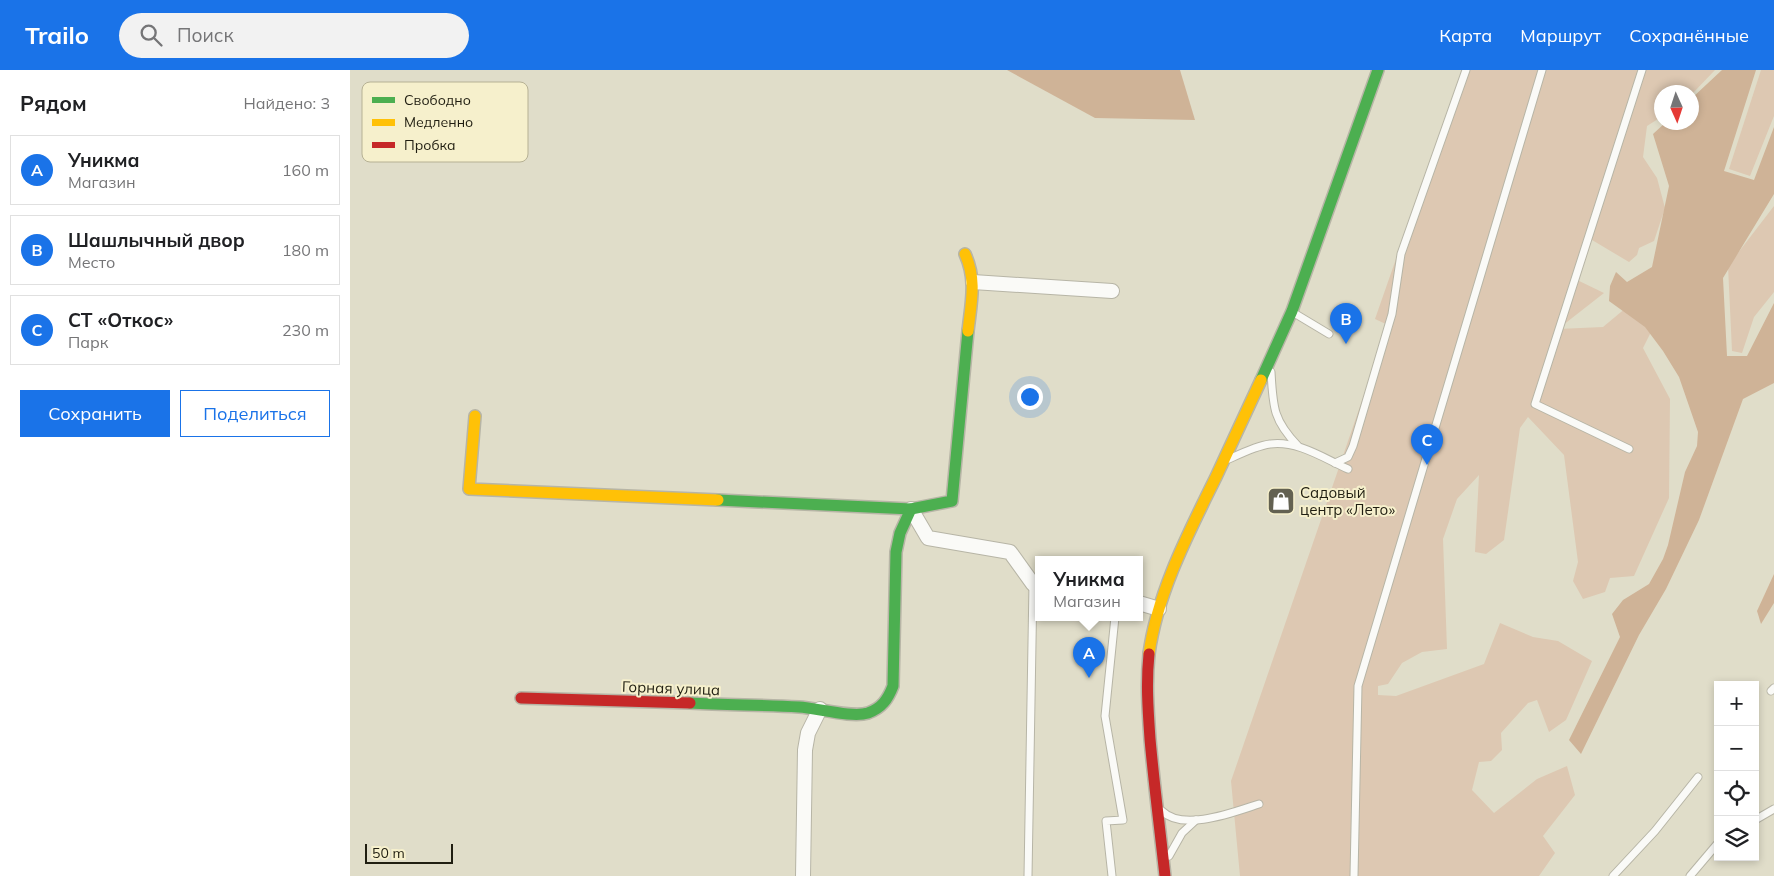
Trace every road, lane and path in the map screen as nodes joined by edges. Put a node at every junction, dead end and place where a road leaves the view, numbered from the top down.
1 (1378, 70) edge
2 (1466, 70) edge
3 (1542, 70) edge
4 (1642, 70) edge
5 (965, 254) dead end
6 (973, 282) junction
7 (1112, 291) dead end
8 (1292, 311) junction
9 (1329, 334) dead end
10 (1270, 360) junction
11 (475, 416) dead end
12 (1298, 447) junction
13 (1629, 449) dead end
14 (1223, 462) junction
15 (1335, 463) junction
16 (1348, 469) dead end
17 (911, 509) junction
18 (1035, 584) edge
19 (1143, 604) edge
20 (1159, 609) junction
21 (1035, 621) edge
22 (1115, 621) edge
23 (521, 698) dead end
24 (820, 709) junction
25 (1698, 778) dead end
26 (1260, 804) dead end
27 (1156, 806) junction
28 (1774, 809) edge
29 (1759, 818) edge
30 (1196, 820) junction
31 (1714, 848) edge
32 (1164, 872) edge
33 (803, 876) edge
34 (1028, 876) edge
35 (1112, 876) edge
36 (1354, 876) edge
37 (1613, 876) edge
38 (1690, 876) edge

1 - 8 street
2 - 15 lane
3 - 36 lane
4 - 13 lane
5 - 6 street
6 - 7 street
6 - 17 street
8 - 9 lane
8 - 10 street
10 - 12 lane
10 - 14 street
11 - 17 street
12 - 14 lane
12 - 15 lane
14 - 20 street
15 - 16 lane
17 - 18 street
17 - 24 street, Горная улица
19 - 20 street
20 - 27 street
21 - 34 lane
22 - 35 lane
23 - 24 street, Горная улица
24 - 33 street
25 - 37 lane
26 - 30 lane
27 - 30 lane
27 - 32 street
28 - 29 lane
30 - 32 lane
31 - 38 lane

